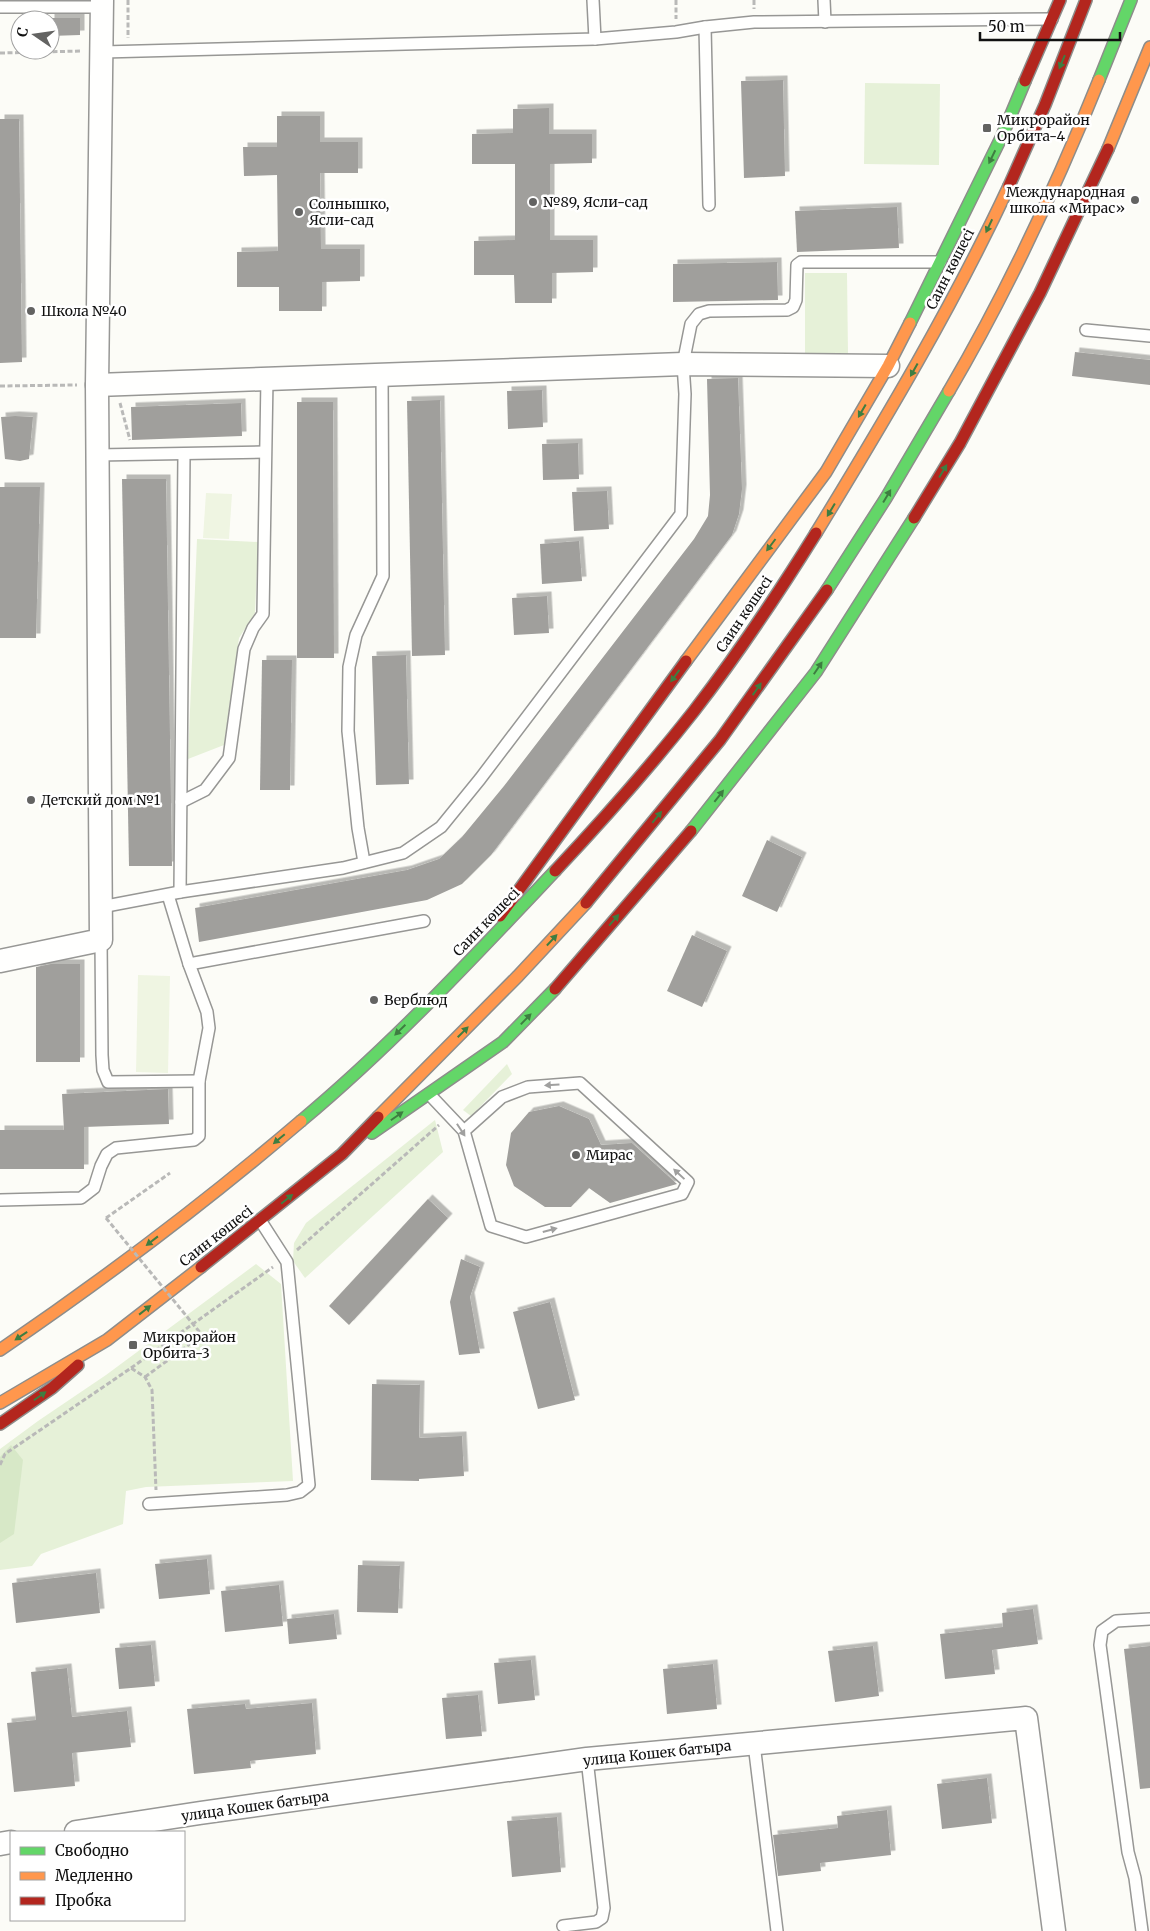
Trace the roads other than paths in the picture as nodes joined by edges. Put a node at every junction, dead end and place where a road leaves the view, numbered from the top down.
1 (593, 0) edge
2 (824, 0) edge
3 (1060, 0) edge
4 (1086, 0) edge
5 (1132, 0) edge
6 (102, 3) edge
7 (0, 7) edge
8 (1053, 18) junction
9 (824, 22) junction
10 (705, 27) junction
11 (595, 39) junction
12 (1150, 47) edge
13 (102, 52) junction
14 (1137, 81) junction
15 (1150, 86) edge
16 (709, 205) dead end
17 (941, 262) junction
18 (1086, 330) dead end
19 (1150, 336) edge
20 (682, 364) junction
21 (888, 366) junction
22 (382, 374) junction
23 (267, 379) junction
24 (105, 385) junction
25 (265, 452) junction
26 (184, 454) junction
27 (98, 456) junction
28 (180, 802) junction
29 (364, 862) junction
30 (174, 894) junction
31 (101, 907) junction
32 (424, 921) dead end
33 (101, 940) junction
34 (0, 961) edge
35 (189, 964) junction
36 (460, 972) junction
37 (199, 1081) junction
38 (429, 1094) junction
39 (464, 1131) junction
40 (342, 1154) junction
41 (0, 1200) edge
42 (260, 1220) junction
43 (107, 1340) junction
44 (0, 1350) edge
45 (0, 1403) edge
46 (0, 1424) edge
47 (153, 1504) road end
48 (1150, 1618) edge
49 (754, 1744) junction
50 (587, 1759) junction
51 (83, 1831) edge
52 (563, 1926) dead end
53 (777, 1931) edge
54 (1054, 1931) edge
55 (1142, 1931) edge

1 - 11 lane
2 - 9 lane
3 - 8 main road, Саин көшесі
4 -> 36 main road, Саин көшесі
40 -> 5 main road, Саин көшесі
6 - 7 lane
6 - 13 street
8 - 9 lane
8 -> 17 main road, Саин көшесі
9 - 10 lane
10 - 11 lane
10 - 16 lane
11 - 13 lane
12 - 14 main road, Саин көшесі
13 - 24 street
14 - 15 lane
38 -> 14 main road, Саин көшесі
17 - 20 lane
17 - 21 main road, Саин көшесі
18 - 19 lane
20 - 21 street
20 - 22 street
20 - 29 lane
21 -> 36 main road, Саин көшесі
22 - 23 street
22 - 29 lane
23 - 24 street
23 - 25 lane
24 - 27 street
25 - 26 lane
25 - 28 lane
26 - 27 lane
26 - 28 lane
27 - 31 street
28 - 30 lane
29 - 30 lane
30 - 31 lane
30 - 35 lane
31 - 33 street
32 - 35 lane
33 - 34 street
33 - 37 lane
35 - 37 lane
36 -> 44 main road
37 - 41 lane
38 -> 39 lane
40 -> 38 main road, Саин көшесі
39 -> 39 lane
42 -> 40 main road, Саин көшесі
43 -> 42 main road, Саин көшесі
42 - 47 lane
43 - 45 main road
46 -> 43 main road
48 - 55 lane
49 - 50 street, улица Кошек батыра
49 - 53 lane
49 - 54 street, улица Кошек батыра
50 - 51 street, улица Кошек батыра
50 - 52 lane

